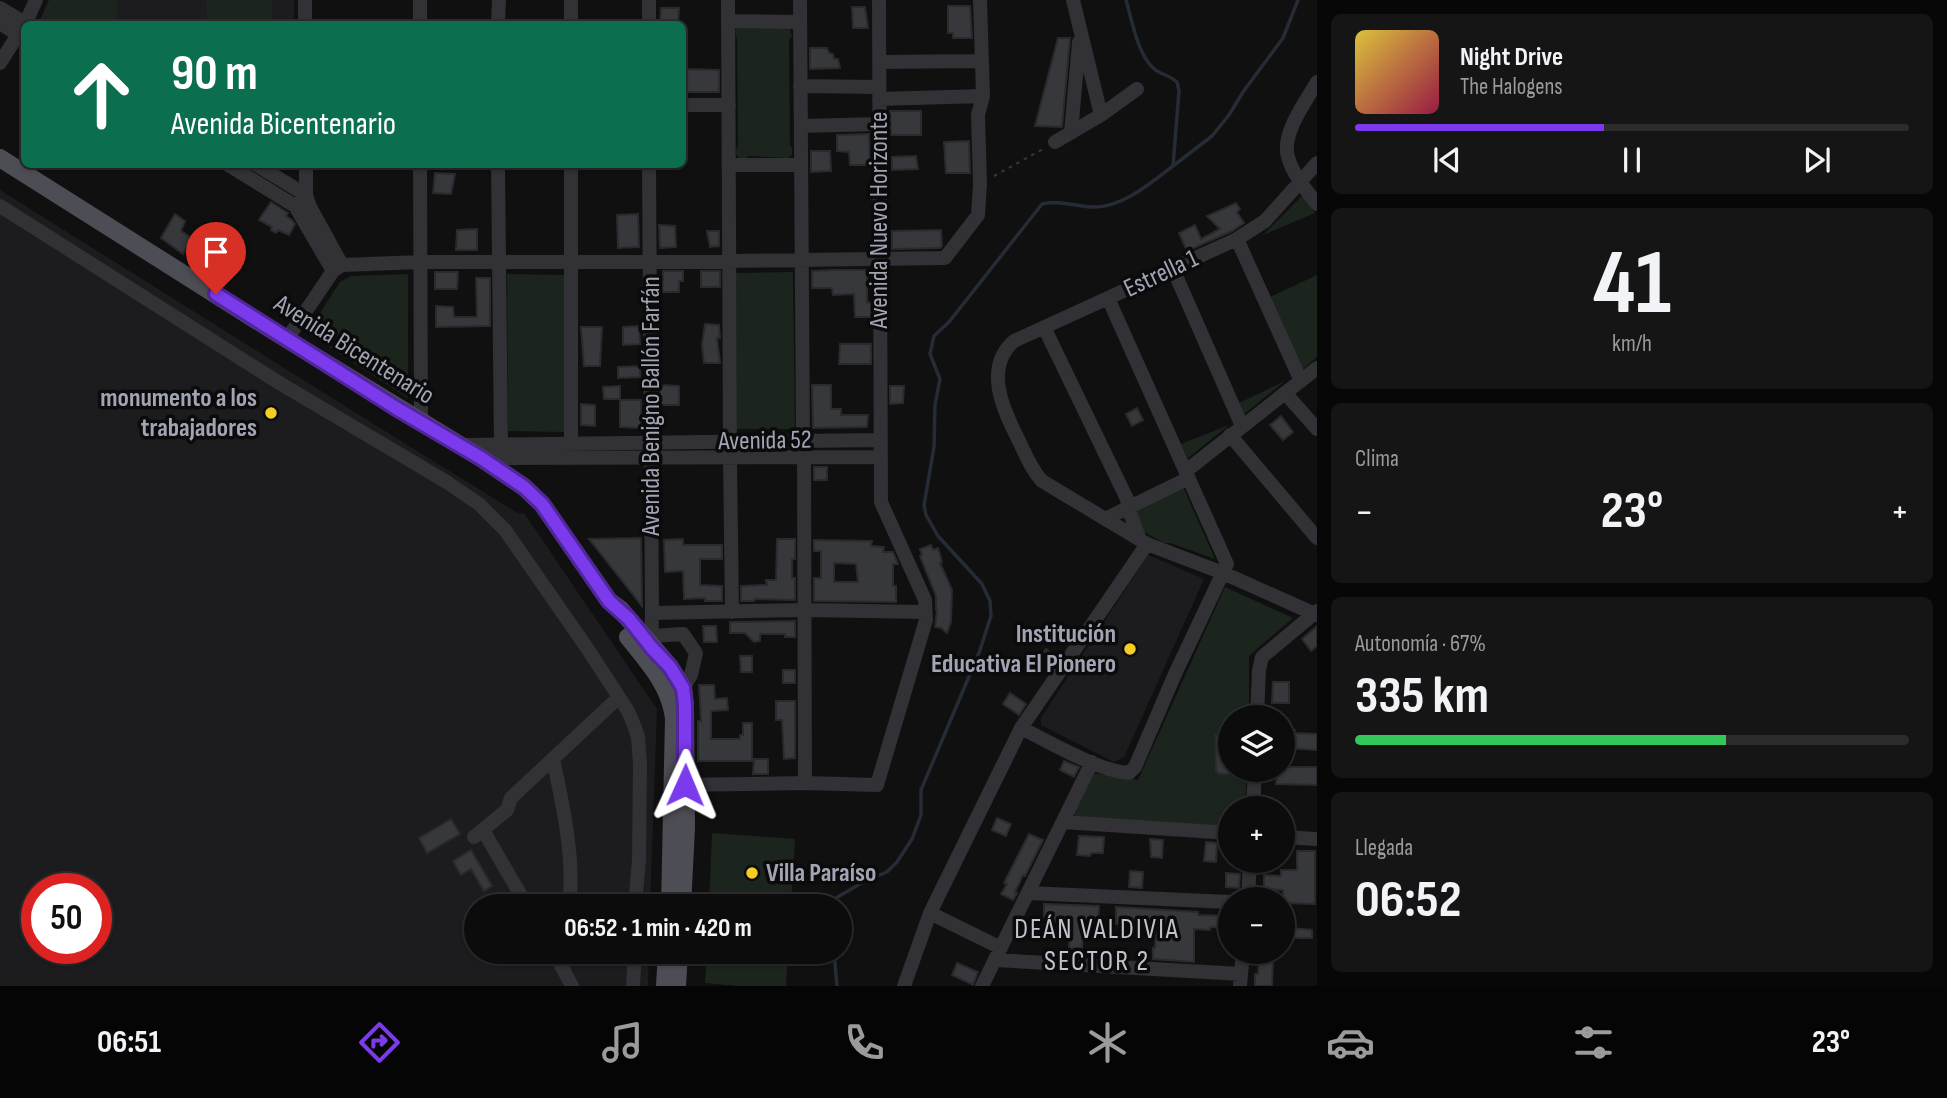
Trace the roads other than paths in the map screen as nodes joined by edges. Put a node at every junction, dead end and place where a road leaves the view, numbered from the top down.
1 (36, 0) edge
2 (305, 0) edge
3 (420, 0) edge
4 (499, 0) edge
5 (571, 0) edge
6 (649, 0) edge
7 (728, 0) edge
8 (800, 0) edge
9 (878, 0) edge
10 (980, 0) edge
11 (1073, 0) edge
12 (0, 8) edge
13 (27, 21) edge
14 (305, 21) edge
15 (420, 21) edge
16 (498, 21) edge
17 (571, 21) edge
18 (649, 21) edge
19 (728, 21) junction
20 (799, 22) junction
21 (0, 23) edge
22 (21, 26) edge
23 (21, 28) edge
24 (1080, 30) junction
25 (21, 33) edge
26 (981, 61) junction
27 (879, 62) junction
28 (0, 63) edge
29 (1317, 82) edge
30 (800, 86) junction
31 (1137, 89) dead end
32 (879, 93) junction
33 (983, 96) junction
34 (686, 105) edge
35 (729, 105) junction
36 (1101, 115) junction
37 (879, 124) junction
38 (801, 127) junction
39 (1071, 133) junction
40 (1055, 142) road end
41 (0, 159) edge
42 (1317, 163) edge
43 (730, 165) junction
44 (801, 165) junction
45 (233, 168) edge
46 (262, 168) edge
47 (306, 168) edge
48 (421, 168) edge
49 (498, 168) edge
50 (571, 168) edge
51 (649, 168) edge
52 (1301, 182) junction
53 (306, 195) junction
54 (1317, 204) edge
55 (0, 206) edge
56 (295, 206) junction
57 (1237, 239) junction
58 (879, 259) junction
59 (802, 260) junction
60 (421, 262) junction
61 (650, 262) junction
62 (729, 262) junction
63 (499, 263) junction
64 (571, 263) junction
65 (337, 268) junction
66 (1173, 269) junction
67 (1108, 298) junction
68 (1044, 327) junction
69 (287, 339) junction
70 (1317, 368) edge
71 (1301, 381) junction
72 (1286, 394) junction
73 (421, 423) junction
74 (1317, 429) edge
75 (1236, 431) junction
76 (803, 440) junction
77 (880, 440) junction
78 (730, 442) junction
79 (501, 443) junction
80 (571, 443) junction
81 (650, 443) junction
82 (458, 445) junction
83 (804, 457) junction
84 (881, 457) junction
85 (730, 458) junction
86 (650, 459) junction
87 (501, 465) junction
88 (1187, 474) junction
89 (1128, 507) junction
90 (1105, 519) junction
91 (1317, 538) edge
92 (1143, 542) junction
93 (1223, 573) junction
94 (805, 610) junction
95 (732, 612) junction
96 (925, 612) junction
97 (652, 613) junction
98 (692, 613) junction
99 (1316, 613) edge
100 (683, 634) junction
101 (651, 649) junction
102 (683, 688) junction
103 (619, 697) junction
104 (1258, 705) edge
105 (1021, 728) junction
106 (553, 759) junction
107 (1092, 762) junction
108 (805, 783) junction
109 (679, 785) junction
110 (1063, 822) junction
111 (1218, 832) edge
112 (1295, 838) edge
113 (1317, 839) edge
114 (1028, 892) junction
115 (519, 894) edge
116 (569, 894) edge
117 (636, 894) edge
118 (671, 894) edge
119 (683, 894) edge
120 (1218, 901) edge
121 (930, 913) junction
122 (998, 954) junction
123 (563, 964) edge
124 (634, 964) edge
125 (666, 964) edge
126 (678, 964) edge
127 (1241, 980) edge
128 (572, 986) edge
129 (633, 986) edge
130 (665, 986) edge
131 (677, 986) edge
132 (904, 986) edge
133 (982, 986) edge

1 - 13 street
2 - 14 street
3 - 15 street
4 - 16 street
5 - 17 street
6 - 18 street
7 - 19 street
8 - 20 street
9 - 27 street, Avenida Nuevo Horizonte
10 - 26 street
11 - 24 street
12 - 22 street
19 - 20 street
19 - 35 street
20 - 30 street
21 - 23 street
24 - 36 street
24 - 39 street
25 - 28 street
26 - 27 street
26 - 33 street
27 - 32 street, Avenida Nuevo Horizonte
29 - 52 street
30 - 32 street
30 - 38 street
31 - 36 street
32 - 33 street
32 - 37 street, Avenida Nuevo Horizonte
33 - 58 street
34 - 35 street
35 - 43 street
36 - 39 street
37 - 38 street
37 - 58 street, Avenida Nuevo Horizonte
38 - 44 street
39 - 40 street
41 - 69 main road, Avenida Bicentenario
42 - 52 street, Estrella 1
43 - 44 street
43 - 62 street
44 - 59 street
45 - 56 street
46 - 53 street
47 - 53 street
48 - 60 street
49 - 63 street
50 - 64 street
51 - 61 street, Avenida Benigno Ballón Farfán
52 - 54 street
52 - 57 street, Estrella 1
53 - 56 street
53 - 65 street
55 - 103 street
56 - 65 street
57 - 66 street, Estrella 1
57 - 71 street
58 - 59 street
58 - 77 street, Avenida Nuevo Horizonte
59 - 62 street
59 - 76 street
60 - 63 street
60 - 65 street
60 - 73 street
61 - 62 street
61 - 64 street
61 - 81 street, Avenida Benigno Ballón Farfán
62 - 78 street
63 - 64 street
63 - 79 street
64 - 80 street
65 - 69 street
66 - 67 street, Estrella 1
66 - 75 street
67 - 68 street, Estrella 1
67 - 88 street
68 - 89 street
68 - 90 street, Estrella 1
69 - 73 main road, Avenida Bicentenario
70 - 71 street
71 - 72 street
72 - 74 street
72 - 75 street
73 - 82 main road, Avenida Bicentenario
75 - 88 street
75 - 91 street
76 - 77 street, Avenida 52
76 - 78 street, Avenida 52
77 - 84 street, Avenida Nuevo Horizonte
78 - 81 street, Avenida 52
79 - 80 street, Avenida 52
79 - 82 street, Avenida 52
79 - 87 street
80 - 81 street, Avenida 52
81 - 86 street, Avenida Benigno Ballón Farfán
82 - 87 main road, Avenida Bicentenario
83 - 84 street
83 - 85 street
83 - 94 street
84 - 96 street, Avenida Nuevo Horizonte
85 - 86 street
85 - 95 street
86 - 87 street
86 - 97 street, Avenida Benigno Ballón Farfán
87 - 101 main road, Avenida Bicentenario
88 - 89 street
88 - 93 street
89 - 90 street
89 - 92 street
90 - 92 street
92 - 93 street
92 - 105 street
93 - 99 street
93 - 107 street
94 - 95 street
94 - 96 street
94 - 108 street
95 - 98 street
96 - 108 street
97 - 98 street
97 - 101 street, Avenida Benigno Ballón Farfán
98 - 100 street
99 - 104 street
100 - 101 street
100 - 102 street
101 - 102 main road
101 - 109 main road
102 - 109 main road
103 - 106 street
103 - 117 street
105 - 107 street
105 - 121 street
106 - 115 street
106 - 116 street
107 - 110 street
108 - 109 street
109 - 118 main road
109 - 119 main road
110 - 111 street
110 - 114 street
112 - 113 street
114 - 120 street
114 - 122 street
121 - 122 street
121 - 132 street
122 - 127 street
122 - 133 street
123 - 128 street
124 - 129 street
125 - 130 main road
126 - 131 main road

